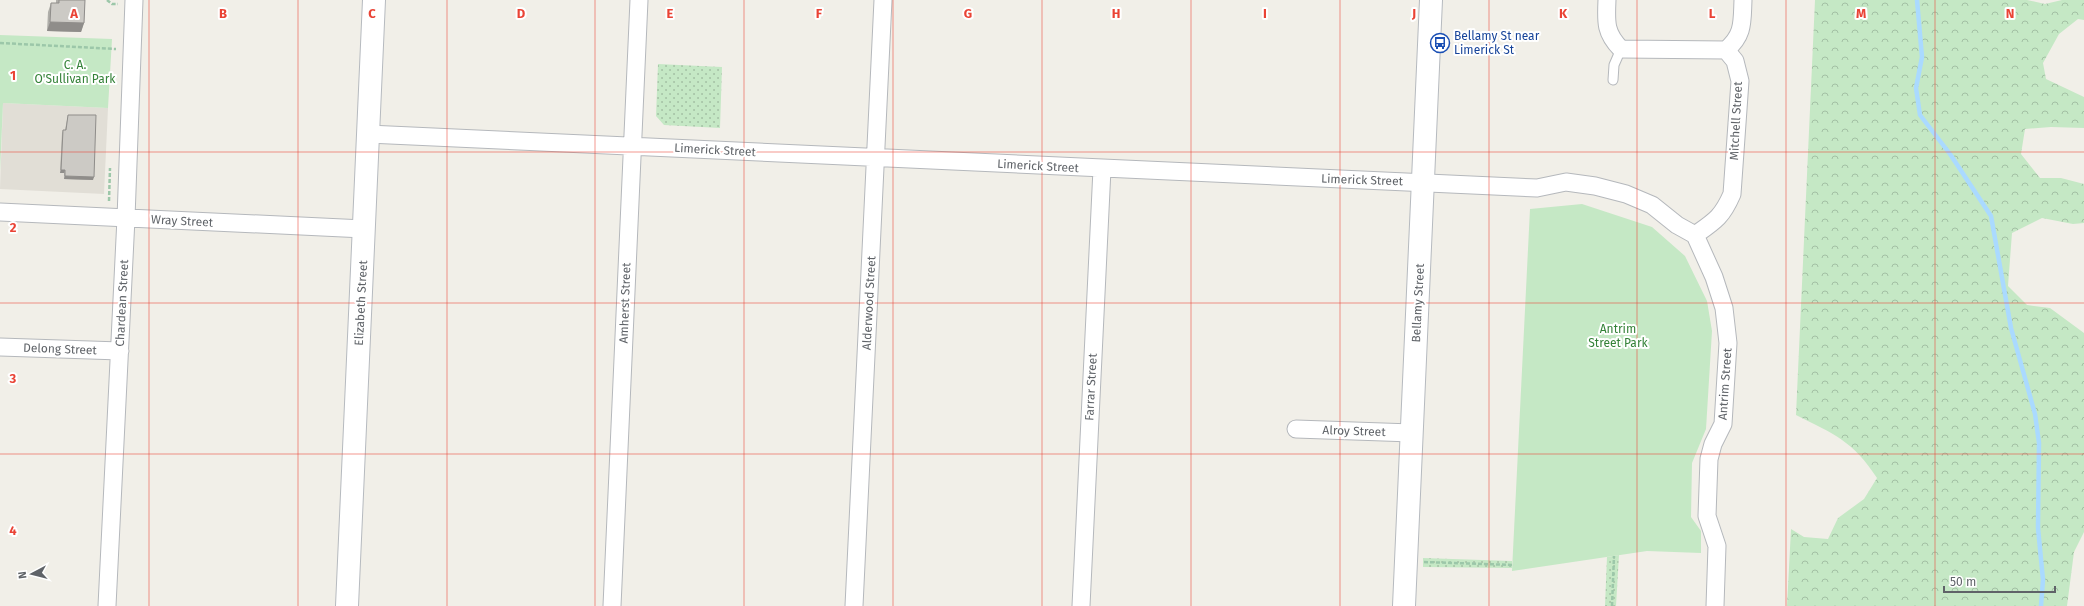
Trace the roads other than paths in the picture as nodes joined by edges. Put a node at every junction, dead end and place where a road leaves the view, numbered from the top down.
1 (374, 0) edge
2 (639, 0) edge
3 (883, 0) edge
4 (1431, 0) edge
5 (1607, 0) edge
6 (1743, 0) edge
7 (126, 2) edge
8 (1621, 49) junction
9 (1726, 50) junction
10 (1613, 80) dead end
11 (368, 134) junction
12 (632, 146) junction
13 (876, 158) junction
14 (1102, 169) junction
15 (1423, 182) junction
16 (0, 212) edge
17 (126, 218) junction
18 (364, 230) junction
19 (1695, 235) junction
20 (0, 346) edge
21 (120, 351) junction
22 (1296, 429) dead end
23 (1412, 433) junction
24 (107, 606) edge
25 (347, 606) edge
26 (612, 606) edge
27 (854, 606) edge
28 (1080, 606) edge
29 (1404, 606) edge
30 (1715, 606) edge

1 - 11 street, Elizabeth Street
2 - 12 street, Amherst Street
3 - 13 street, Alderwood Street
4 - 15 street, Bellamy Street
5 - 8 street
6 - 9 street
7 - 17 street, Chardean Street
8 - 9 street
8 - 10 lane
9 - 19 street, Mitchell Street
11 - 12 street, Limerick Street
11 - 18 street, Elizabeth Street
12 - 13 street, Limerick Street
12 - 26 street, Amherst Street
13 - 14 street, Limerick Street
13 - 27 street, Alderwood Street
14 - 15 street, Limerick Street
14 - 28 street, Farrar Street
15 - 19 street, Limerick Street
15 - 23 street, Bellamy Street
16 - 17 street, Wray Street
17 - 18 street, Wray Street
17 - 21 street, Chardean Street
18 - 25 street, Elizabeth Street
19 - 30 street, Antrim Street
20 - 21 street, Delong Street
21 - 24 street, Chardean Street
22 - 23 street, Alroy Street
23 - 29 street, Bellamy Street

